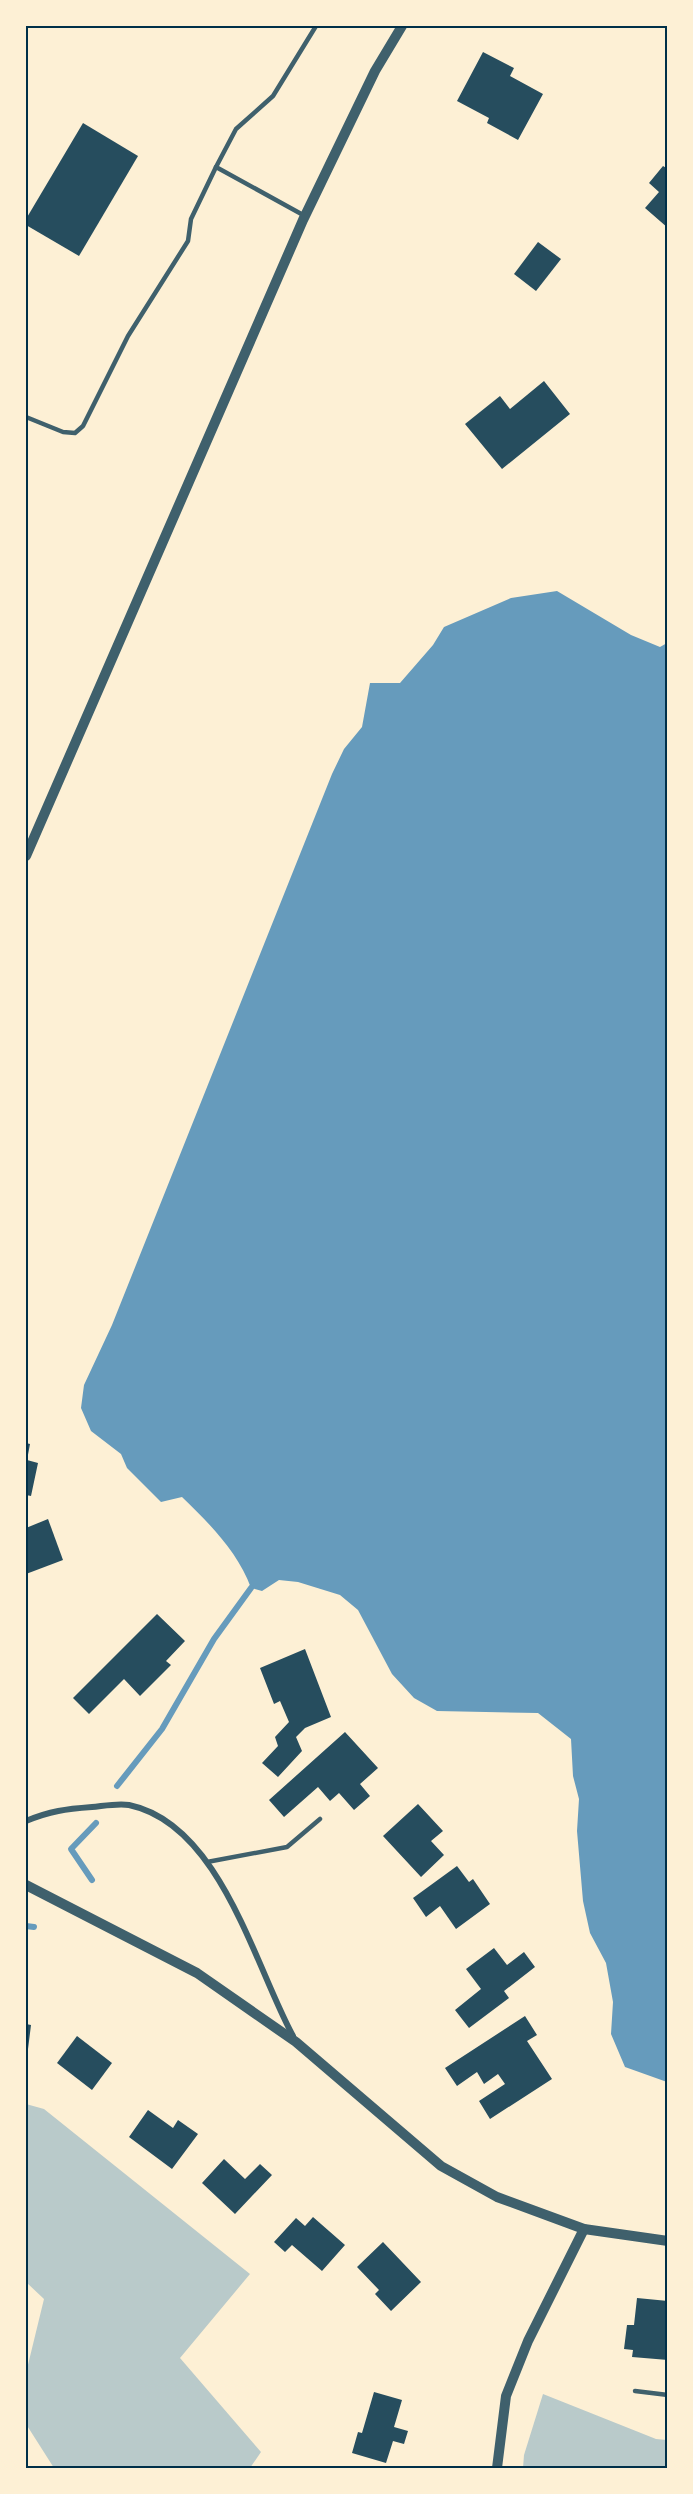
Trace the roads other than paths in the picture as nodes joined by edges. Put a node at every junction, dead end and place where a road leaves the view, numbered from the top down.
1 (316, 26) edge
2 (402, 26) edge
3 (216, 168) junction
4 (305, 216) junction
5 (26, 417) edge
6 (26, 856) edge
7 (320, 1819) dead end
8 (26, 1821) edge
9 (207, 1862) junction
10 (26, 1885) edge
11 (296, 2042) junction
12 (584, 2229) junction
13 (667, 2240) edge
14 (634, 2391) dead end
15 (668, 2395) edge
16 (496, 2469) edge

1 - 3 lane
2 - 4 street
3 - 4 lane
3 - 5 lane
4 - 6 street
7 - 9 lane
8 - 9 street
9 - 11 street
10 - 11 street
11 - 12 street
12 - 13 street
12 - 16 street
14 - 15 lane

